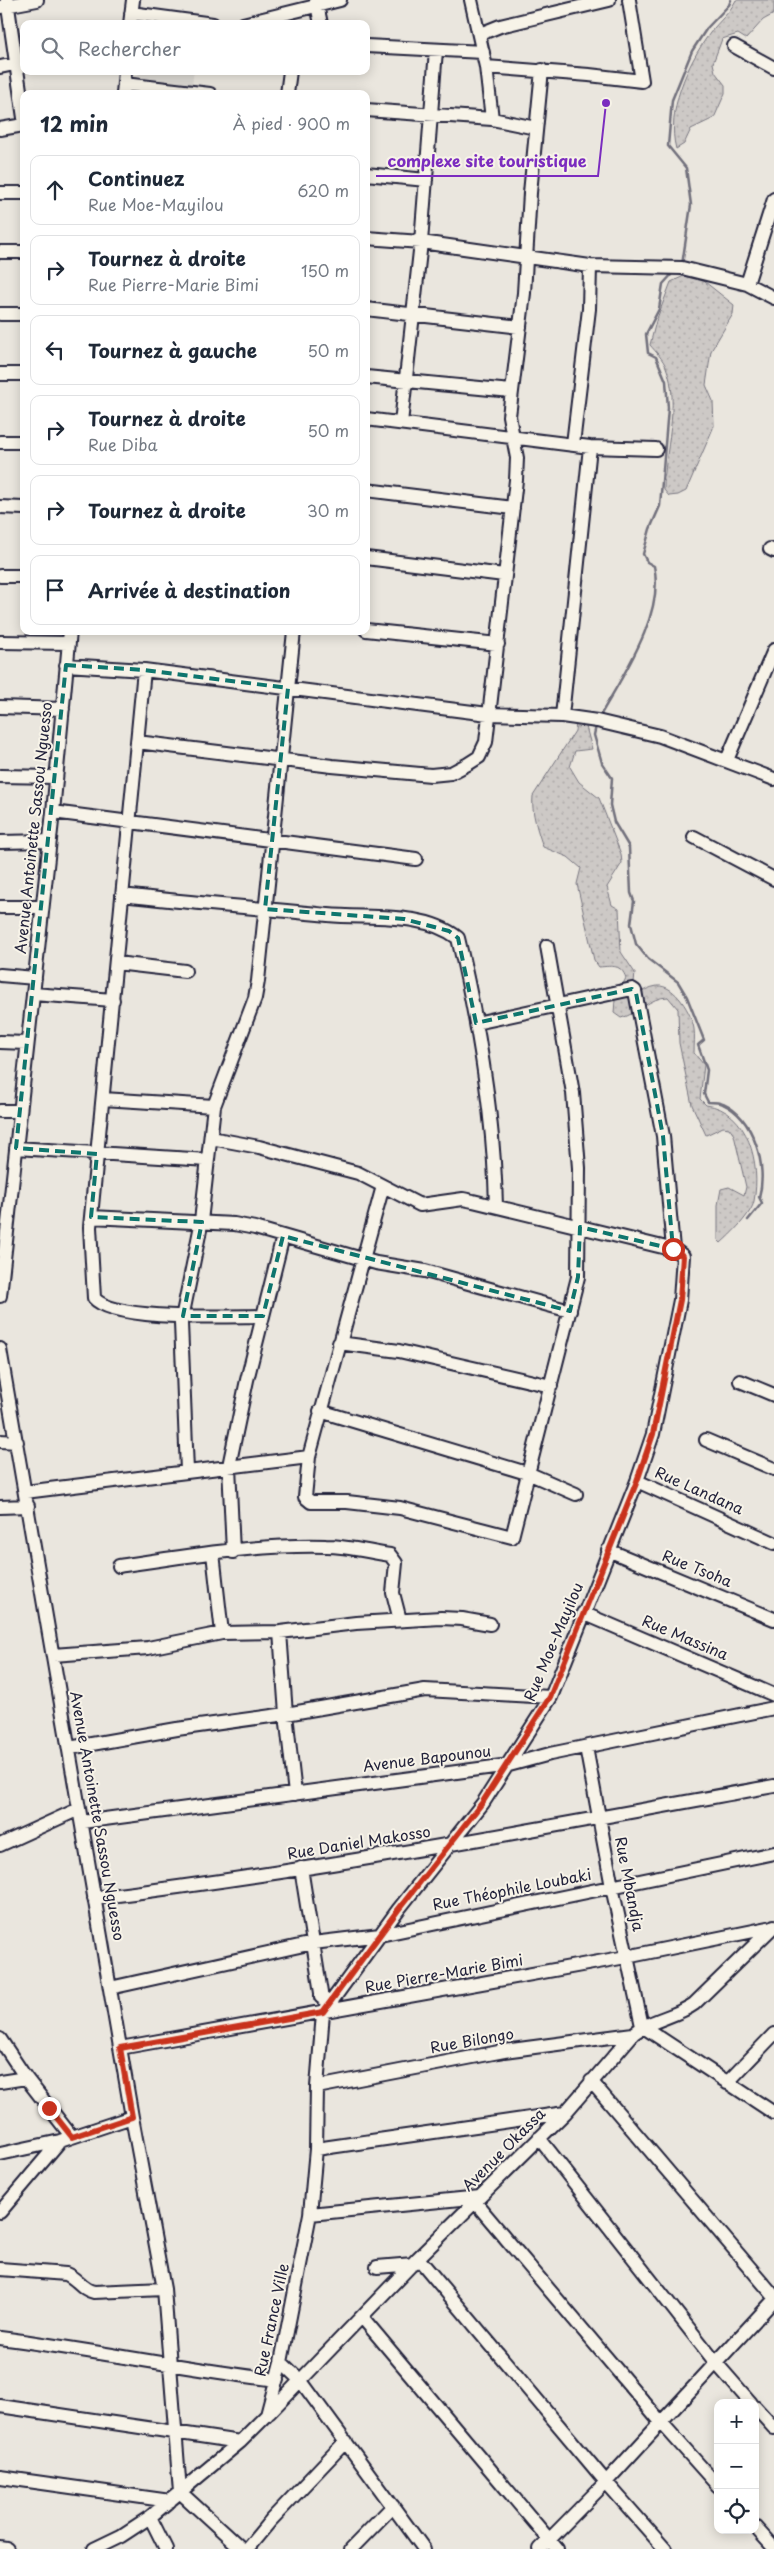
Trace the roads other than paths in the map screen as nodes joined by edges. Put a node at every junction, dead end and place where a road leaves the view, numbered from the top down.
1 (37, 0) edge
2 (133, 0) edge
3 (340, 0) edge
4 (471, 0) edge
5 (609, 0) edge
6 (628, 0) edge
7 (317, 3) edge
8 (5, 4) edge
9 (131, 18) edge
10 (296, 18) edge
11 (158, 20) edge
12 (278, 20) edge
13 (321, 20) edge
14 (480, 34) junction
15 (370, 46) edge
16 (734, 46) dead end
17 (436, 50) junction
18 (483, 52) junction
19 (20, 63) edge
20 (0, 67) edge
21 (486, 67) junction
22 (774, 68) edge
23 (542, 70) junction
24 (21, 75) edge
25 (125, 75) edge
26 (289, 75) edge
27 (124, 89) edge
28 (22, 90) edge
29 (141, 90) edge
30 (288, 90) edge
31 (370, 110) edge
32 (431, 116) junction
33 (492, 119) junction
34 (20, 126) edge
35 (536, 128) junction
36 (0, 129) edge
37 (370, 174) edge
38 (426, 180) junction
39 (0, 193) edge
40 (20, 193) edge
41 (774, 199) edge
42 (370, 238) edge
43 (421, 242) junction
44 (0, 252) edge
45 (20, 252) edge
46 (526, 258) junction
47 (590, 266) junction
48 (747, 284) junction
49 (774, 298) edge
50 (370, 309) edge
51 (0, 314) edge
52 (20, 314) edge
53 (413, 314) junction
54 (520, 327) junction
55 (0, 374) edge
56 (20, 374) edge
57 (370, 377) edge
58 (406, 381) junction
59 (511, 391) junction
60 (370, 419) edge
61 (401, 422) junction
62 (514, 439) junction
63 (0, 442) edge
64 (20, 442) edge
65 (573, 444) junction
66 (590, 447) junction
67 (656, 449) dead end
68 (370, 490) edge
69 (0, 507) edge
70 (20, 508) edge
71 (513, 508) junction
72 (370, 558) edge
73 (504, 574) junction
74 (0, 576) edge
75 (20, 576) edge
76 (370, 630) edge
77 (294, 635) edge
78 (69, 637) edge
79 (0, 642) edge
80 (498, 644) junction
81 (774, 650) edge
82 (66, 665) junction
83 (144, 670) junction
84 (288, 688) junction
85 (0, 707) edge
86 (63, 709) junction
87 (488, 714) junction
88 (562, 716) junction
89 (137, 742) junction
90 (280, 760) junction
91 (727, 760) junction
92 (0, 776) edge
93 (56, 777) junction
94 (774, 779) edge
95 (53, 812) junction
96 (130, 822) junction
97 (694, 837) dead end
98 (271, 840) junction
99 (50, 841) junction
100 (0, 842) edge
101 (416, 859) dead end
102 (774, 879) edge
103 (122, 895) junction
104 (0, 907) edge
105 (42, 907) junction
106 (265, 909) junction
107 (547, 946) dead end
108 (116, 963) junction
109 (185, 971) dead end
110 (0, 975) edge
111 (35, 978) junction
112 (33, 994) junction
113 (113, 1000) junction
114 (558, 1007) junction
115 (476, 1023) junction
116 (0, 1042) edge
117 (26, 1043) junction
118 (103, 1099) junction
119 (214, 1106) junction
120 (0, 1111) edge
121 (19, 1111) junction
122 (211, 1138) junction
123 (16, 1148) junction
124 (97, 1154) junction
125 (208, 1160) junction
126 (6, 1176) edge
127 (383, 1186) junction
128 (496, 1206) junction
129 (91, 1217) junction
130 (201, 1222) junction
131 (580, 1227) junction
132 (283, 1236) junction
133 (3, 1243) edge
134 (678, 1252) junction
135 (362, 1259) junction
136 (0, 1296) edge
137 (570, 1311) junction
138 (183, 1316) junction
139 (263, 1316) junction
140 (339, 1343) junction
141 (0, 1349) edge
142 (3, 1378) edge
143 (740, 1381) dead end
144 (551, 1386) junction
145 (774, 1394) edge
146 (320, 1411) junction
147 (706, 1440) dead end
148 (0, 1441) edge
149 (17, 1442) junction
150 (309, 1456) junction
151 (230, 1466) junction
152 (774, 1469) edge
153 (187, 1471) junction
154 (530, 1474) junction
155 (637, 1481) junction
156 (26, 1492) junction
157 (576, 1494) dead end
158 (28, 1506) junction
159 (0, 1507) edge
160 (774, 1542) edge
161 (608, 1550) junction
162 (233, 1552) junction
163 (213, 1553) junction
164 (119, 1566) dead end
165 (584, 1613) junction
166 (774, 1619) edge
167 (400, 1620) junction
168 (490, 1624) dead end
169 (280, 1632) junction
170 (222, 1633) junction
171 (53, 1655) junction
172 (774, 1694) edge
173 (550, 1697) junction
174 (774, 1708) edge
175 (286, 1714) junction
176 (586, 1747) junction
177 (69, 1748) junction
178 (509, 1765) junction
179 (774, 1786) edge
180 (295, 1794) junction
181 (79, 1809) junction
182 (600, 1819) junction
183 (82, 1822) junction
184 (0, 1845) edge
185 (448, 1846) junction
186 (774, 1853) edge
187 (301, 1868) junction
188 (612, 1887) junction
189 (94, 1898) junction
190 (774, 1927) edge
191 (380, 1935) junction
192 (313, 1943) junction
193 (626, 1957) junction
194 (110, 1988) junction
195 (326, 2008) junction
196 (638, 2030) junction
197 (774, 2034) edge
198 (0, 2038) edge
199 (120, 2048) junction
200 (26, 2078) junction
201 (592, 2081) junction
202 (0, 2082) edge
203 (727, 2083) junction
204 (317, 2087) junction
205 (565, 2113) junction
206 (774, 2113) edge
207 (132, 2117) junction
208 (540, 2138) junction
209 (66, 2139) junction
210 (316, 2149) junction
211 (0, 2154) edge
212 (478, 2199) junction
213 (0, 2212) edge
214 (310, 2214) junction
215 (416, 2261) junction
216 (377, 2267) dead end
217 (0, 2270) edge
218 (164, 2289) junction
219 (774, 2298) edge
220 (362, 2317) junction
221 (0, 2338) edge
222 (281, 2362) junction
223 (716, 2364) junction
224 (169, 2365) junction
225 (276, 2380) junction
226 (301, 2381) junction
227 (748, 2399) edge
228 (0, 2406) edge
229 (759, 2411) edge
230 (267, 2415) junction
231 (660, 2421) junction
232 (774, 2428) edge
233 (176, 2433) junction
234 (346, 2441) junction
235 (240, 2442) junction
236 (0, 2477) edge
237 (606, 2482) junction
238 (714, 2482) edge
239 (180, 2492) junction
240 (170, 2501) junction
241 (393, 2506) junction
242 (150, 2517) junction
243 (759, 2532) edge
244 (553, 2544) edge
245 (0, 2548) edge
246 (774, 2548) edge
247 (7, 2549) edge
248 (94, 2549) edge
249 (166, 2549) edge
250 (242, 2549) edge
251 (248, 2549) edge
252 (351, 2549) edge
253 (424, 2549) edge
254 (540, 2549) edge
255 (665, 2549) edge

1 - 8 street
2 - 9 street
3 - 7 street
4 - 14 street
5 - 14 street
6 - 23 street
7 - 10 street
7 - 13 street
8 - 19 street
9 - 11 street
10 - 12 street
14 - 18 street
15 - 17 street
16 - 22 street
17 - 18 street
17 - 32 street
18 - 21 street
19 - 20 street
21 - 23 street
21 - 33 street
23 - 35 street
24 - 28 street
25 - 27 street
26 - 30 street
27 - 29 street
31 - 32 street
32 - 33 street
32 - 38 street
33 - 35 street
34 - 36 street
35 - 46 street
37 - 38 street
38 - 43 street
39 - 40 street
41 - 48 street
42 - 43 street
43 - 46 street
43 - 53 street
44 - 45 street
46 - 47 street
46 - 54 street
47 - 48 street
47 - 65 street
48 - 49 street
50 - 53 street
51 - 52 street
53 - 54 street
53 - 58 street
54 - 59 street
55 - 56 street
57 - 58 street
58 - 59 street
58 - 61 street
59 - 62 street
60 - 61 street
61 - 62 street
62 - 65 street
62 - 71 street
63 - 64 street
65 - 66 street
66 - 67 street
66 - 88 street
68 - 71 street
69 - 70 street
71 - 73 street
72 - 73 street
73 - 80 street
74 - 75 street
76 - 80 street
77 - 84 street
78 - 79 street
78 - 82 street, Avenue Antoinette Sassou Nguesso
80 - 87 street
81 - 91 street
82 - 83 street
82 - 86 street, Avenue Antoinette Sassou Nguesso
83 - 84 street
83 - 89 street
84 - 87 street
84 - 90 street
85 - 86 street
86 - 93 street, Avenue Antoinette Sassou Nguesso
87 - 88 street
87 - 90 street
88 - 91 street
89 - 90 street
89 - 96 street
90 - 98 street
91 - 94 street
92 - 93 street
93 - 95 street, Avenue Antoinette Sassou Nguesso
95 - 96 street
95 - 99 street, Avenue Antoinette Sassou Nguesso
96 - 98 street
96 - 103 street
97 - 102 street
98 - 101 street
98 - 106 street
99 - 100 street
99 - 105 street, Avenue Antoinette Sassou Nguesso
103 - 106 street
103 - 108 street
104 - 105 street
105 - 111 street, Avenue Antoinette Sassou Nguesso
106 - 115 street
106 - 119 street
107 - 114 street
108 - 109 street
108 - 113 street
110 - 111 street
111 - 112 street, Avenue Antoinette Sassou Nguesso
112 - 113 street
112 - 117 street, Avenue Antoinette Sassou Nguesso
113 - 118 street
114 - 115 street
114 - 131 street
114 - 134 street, Rue Moe-Mayilou
115 - 128 street
116 - 117 street
117 - 121 street, Avenue Antoinette Sassou Nguesso
118 - 119 street
118 - 124 street
119 - 122 street
120 - 121 street
121 - 123 street, Avenue Antoinette Sassou Nguesso
122 - 125 street
122 - 127 street
123 - 124 street
123 - 126 street, Avenue Antoinette Sassou Nguesso
124 - 125 street
124 - 129 street
125 - 130 street
126 - 133 street, Avenue Antoinette Sassou Nguesso
127 - 128 street
127 - 135 street
128 - 131 street
129 - 130 street
129 - 138 street
130 - 132 street
130 - 138 street
131 - 134 street
131 - 137 street
132 - 135 street
132 - 139 street
133 - 136 street, Avenue Antoinette Sassou Nguesso
134 - 155 street, Rue Moe-Mayilou
135 - 137 street
135 - 140 street
137 - 144 street
138 - 139 street
138 - 153 street
139 - 151 street
140 - 144 street
140 - 146 street
141 - 142 street, Avenue Antoinette Sassou Nguesso
142 - 149 street, Avenue Antoinette Sassou Nguesso
143 - 145 street
144 - 154 street
146 - 150 street
146 - 154 street
147 - 152 street
148 - 149 street
149 - 156 street, Avenue Antoinette Sassou Nguesso
150 - 151 street
150 - 154 street
151 - 153 street
151 - 162 street
153 - 156 street
154 - 157 street
155 - 160 street, Rue Landana
155 - 161 street, Rue Moe-Mayilou
156 - 158 street, Avenue Antoinette Sassou Nguesso
158 - 159 street
158 - 171 street, Avenue Antoinette Sassou Nguesso
161 - 165 street, Rue Moe-Mayilou
161 - 166 street, Rue Tsoha
162 - 163 street
162 - 167 street
163 - 164 street
163 - 170 street
165 - 172 street, Rue Massina
165 - 173 street, Rue Moe-Mayilou
167 - 168 street
167 - 169 street
169 - 170 street
169 - 175 street
170 - 171 street
171 - 177 street, Avenue Antoinette Sassou Nguesso
173 - 175 street
173 - 178 street, Rue Moe-Mayilou
174 - 176 street, Avenue Bapounou
175 - 177 street
175 - 180 street
176 - 178 street, Avenue Bapounou
176 - 182 street, Rue Mbandja
177 - 181 street, Avenue Antoinette Sassou Nguesso
178 - 180 street, Avenue Bapounou
178 - 185 street, Rue Moe-Mayilou
179 - 182 street, Rue Daniel Makosso
180 - 183 street, Avenue Bapounou
181 - 183 street, Avenue Antoinette Sassou Nguesso
181 - 184 street
182 - 185 street, Rue Daniel Makosso
182 - 188 street, Rue Mbandja
183 - 189 street, Avenue Antoinette Sassou Nguesso
185 - 187 street, Rue Daniel Makosso
185 - 191 street, Rue Moe-Mayilou
186 - 188 street, Rue Théophile Loubaki
187 - 189 street, Rue Daniel Makosso
187 - 192 street
188 - 191 street, Rue Théophile Loubaki
188 - 193 street, Rue Mbandja
189 - 194 street, Avenue Antoinette Sassou Nguesso
190 - 193 street, Rue Pierre-Marie Bimi
190 - 196 street, Avenue Okassa
191 - 192 street, Rue Théophile Loubaki
191 - 195 street, Rue Moe-Mayilou
192 - 194 street, Rue Théophile Loubaki
192 - 195 street
193 - 195 street, Rue Pierre-Marie Bimi
193 - 196 street, Rue Mbandja
194 - 199 street, Avenue Antoinette Sassou Nguesso
195 - 199 street, Rue Pierre-Marie Bimi
195 - 204 street, Rue France Ville
196 - 201 street, Avenue Okassa
196 - 203 street
196 - 204 street, Rue Bilongo
197 - 203 street
198 - 200 street
199 - 207 street, Avenue Antoinette Sassou Nguesso
200 - 202 street
200 - 209 street
201 - 205 street, Avenue Okassa
201 - 219 street
203 - 206 street
204 - 210 street, Rue France Ville
205 - 208 street, Avenue Okassa
205 - 210 street
207 - 209 street
207 - 218 street, Avenue Antoinette Sassou Nguesso
208 - 212 street, Avenue Okassa
208 - 223 street
209 - 211 street
209 - 213 street
210 - 214 street, Rue France Ville
212 - 214 street
212 - 215 street, Avenue Okassa
212 - 231 street
214 - 222 street, Rue France Ville
215 - 216 street
215 - 220 street, Avenue Okassa
215 - 237 street
217 - 218 street
218 - 224 street, Avenue Antoinette Sassou Nguesso
219 - 223 street
220 - 226 street, Avenue Okassa
220 - 244 street
221 - 224 street
222 - 225 street, Rue France Ville
222 - 226 street
223 - 227 street
223 - 231 street
224 - 225 street
224 - 233 street, Avenue Antoinette Sassou Nguesso
225 - 230 street, Rue France Ville
226 - 230 street, Avenue Okassa
226 - 234 street
228 - 233 street
229 - 232 street
230 - 235 street
231 - 237 street
231 - 238 street
233 - 235 street
233 - 239 street, Avenue Antoinette Sassou Nguesso
234 - 241 street
234 - 251 street
235 - 239 street
236 - 240 street
237 - 244 street
237 - 255 street
239 - 240 street
239 - 250 street
240 - 242 street
241 - 252 street
241 - 253 street
242 - 248 street
242 - 249 street
243 - 246 street
244 - 254 street
245 - 247 street

